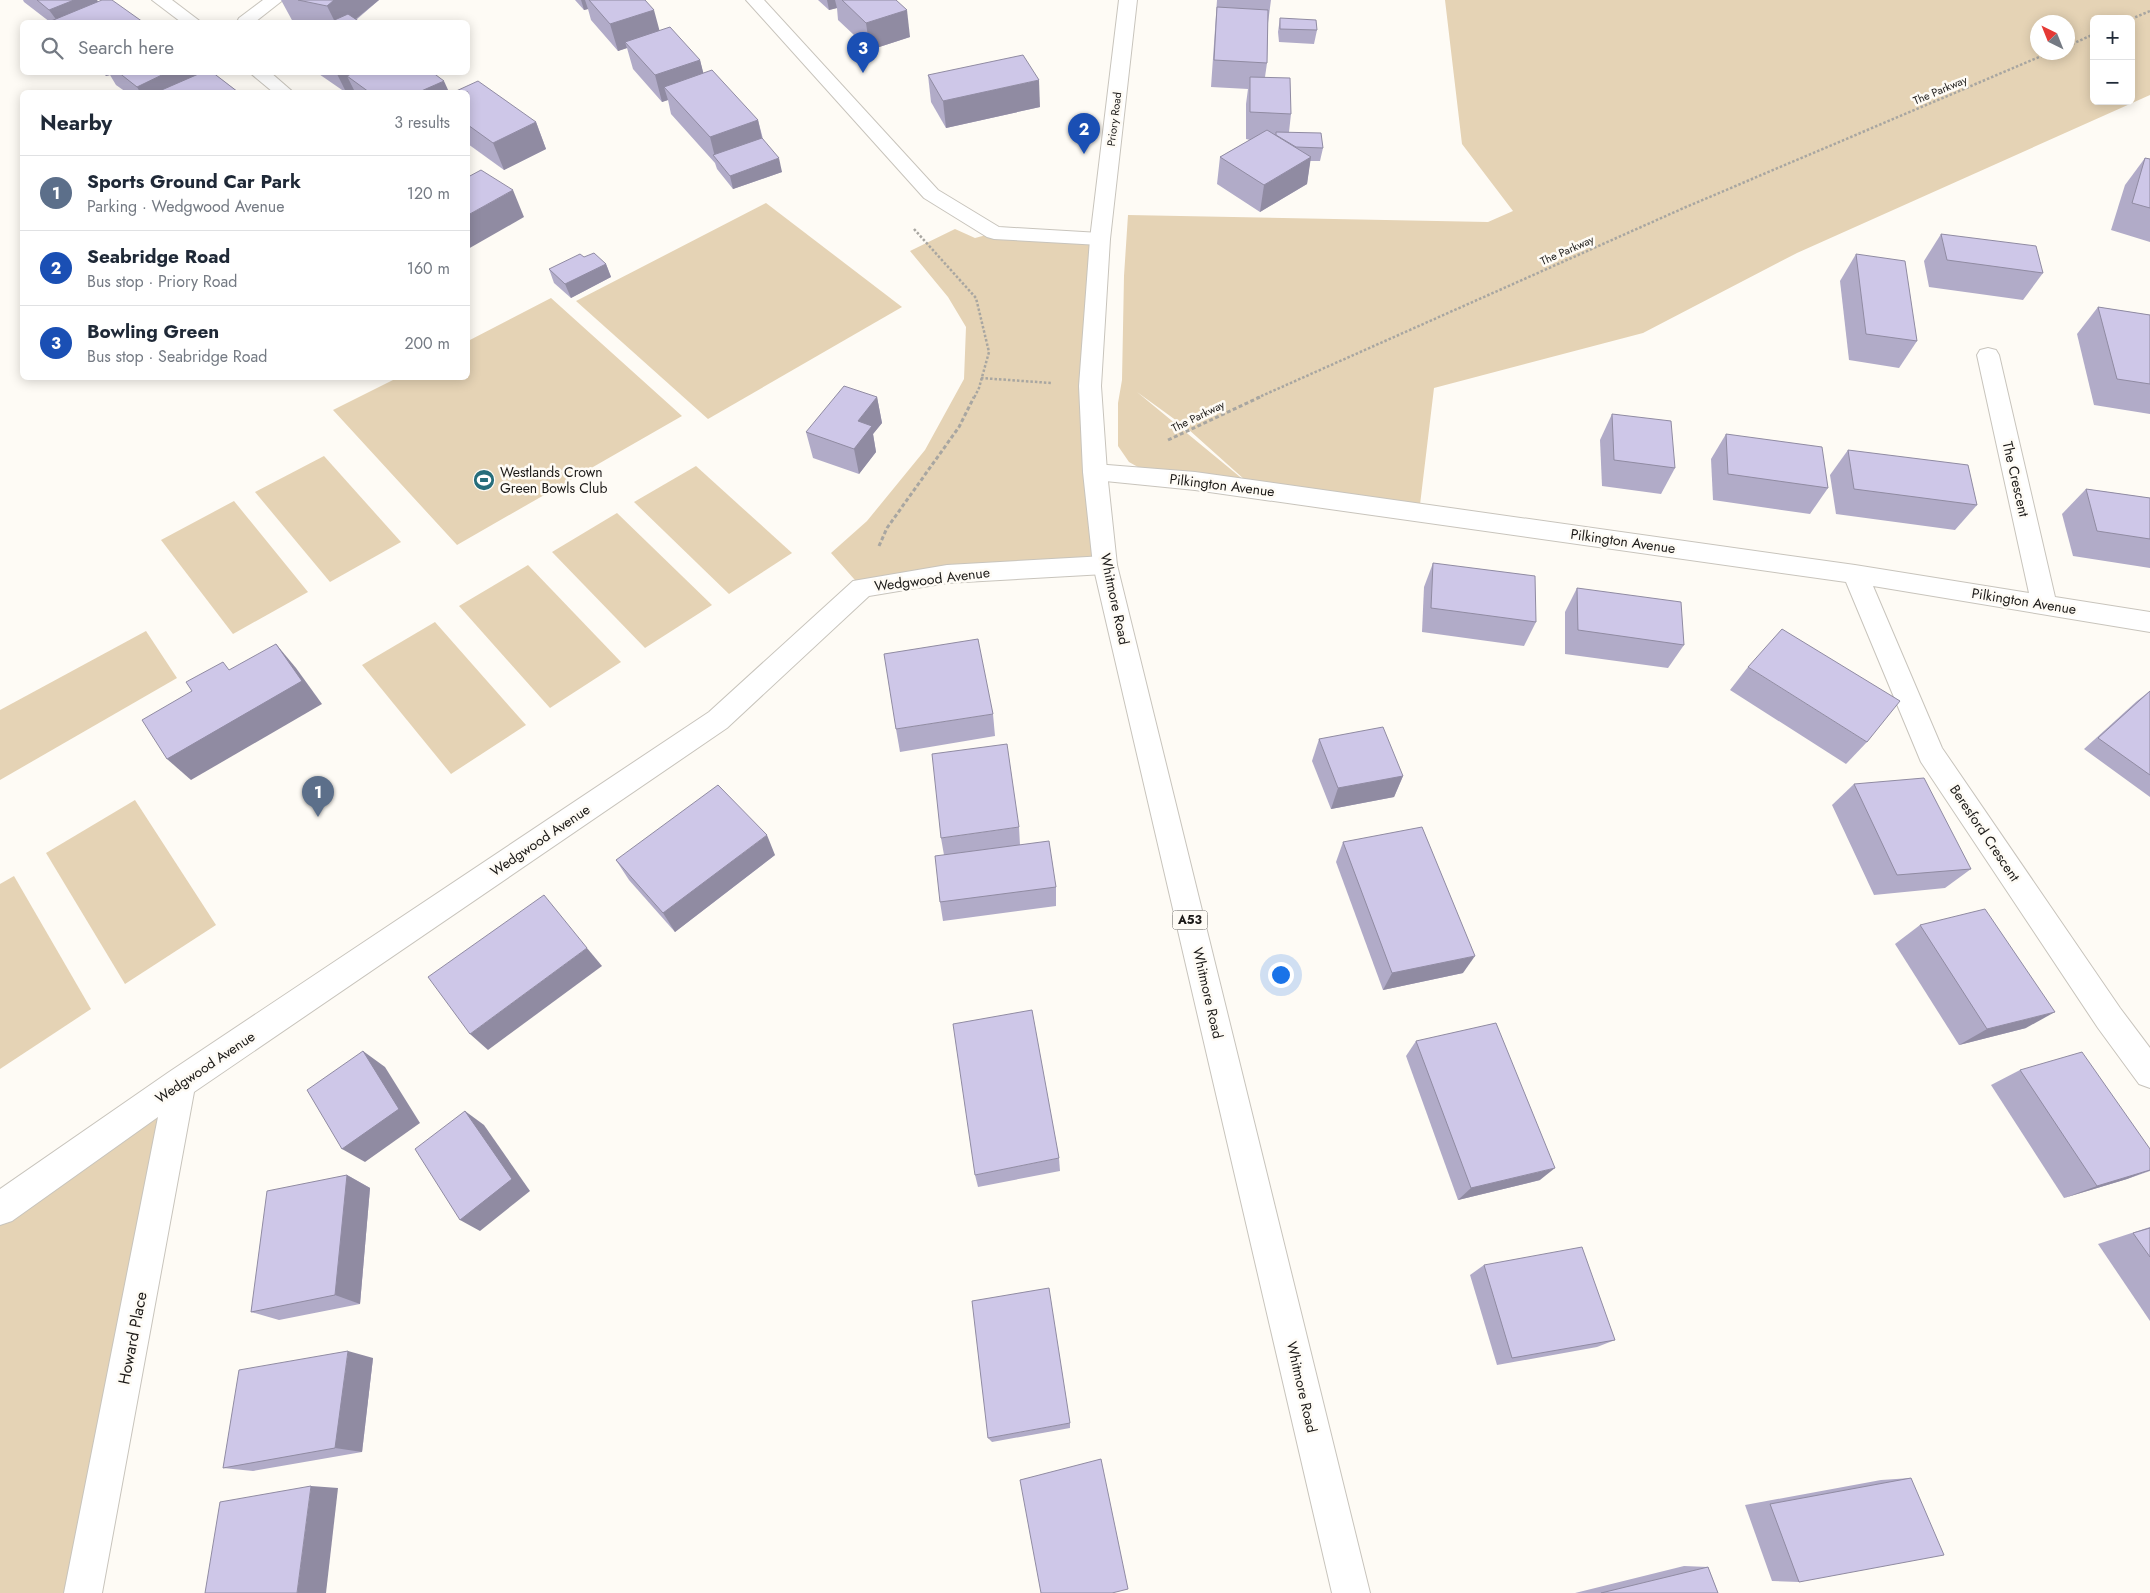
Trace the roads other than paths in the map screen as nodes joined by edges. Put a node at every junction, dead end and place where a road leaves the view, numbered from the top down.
1 (161, 0) edge
2 (274, 0) edge
3 (755, 0) edge
4 (1128, 0) edge
5 (189, 20) edge
6 (248, 20) edge
7 (262, 75) edge
8 (281, 90) edge
9 (1100, 239) junction
10 (1988, 355) dead end
11 (1095, 472) junction
12 (1105, 565) junction
13 (1855, 574) junction
14 (2044, 603) junction
15 (2150, 622) edge
16 (2150, 1073) edge
17 (180, 1083) junction
18 (0, 1209) edge
19 (83, 1593) edge
20 (1351, 1593) edge

1 - 5 main road
2 - 6 main road
3 - 9 main road
4 - 9 main road, Priory Road / A53
7 - 8 main road
9 - 11 main road, Whitmore Road / A53
10 - 14 main road, The Crescent
11 - 12 main road, Whitmore Road / A53
11 - 13 main road, Pilkington Avenue
12 - 17 main road, Wedgwood Avenue
12 - 20 main road, Whitmore Road / A53
13 - 14 main road, Pilkington Avenue
13 - 16 main road, Beresford Crescent
14 - 15 main road, Pilkington Avenue
17 - 18 main road, Wedgwood Avenue
17 - 19 main road, Howard Place

